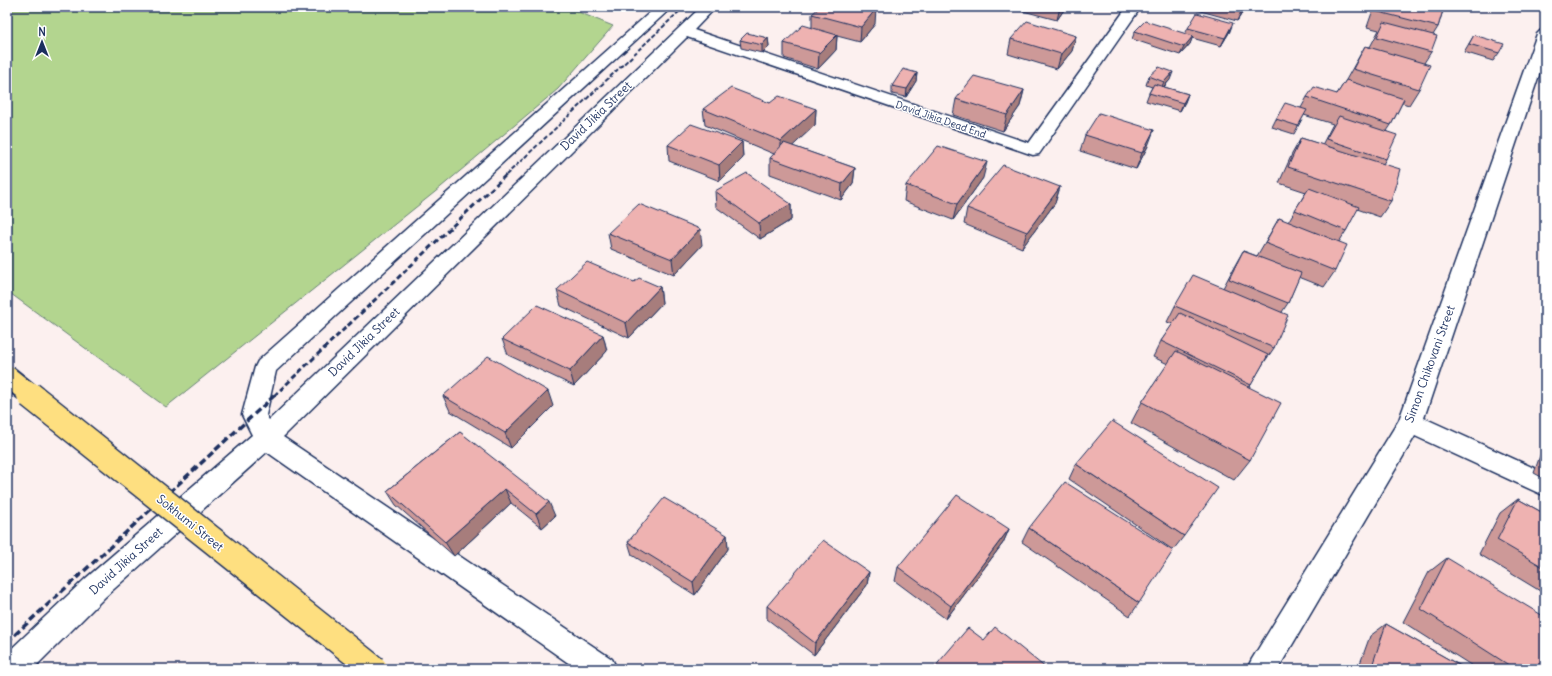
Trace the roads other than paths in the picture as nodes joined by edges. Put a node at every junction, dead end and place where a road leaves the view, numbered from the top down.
1 (665, 7) edge
2 (709, 7) edge
3 (1134, 7) edge
4 (683, 31) junction
5 (1545, 34) edge
6 (7, 376) edge
7 (1410, 423) junction
8 (266, 438) junction
9 (1545, 485) edge
10 (12, 669) edge
11 (374, 669) edge
12 (602, 669) edge
13 (1262, 669) edge

1 - 8 street
2 - 4 street, David Jikia Street
3 - 4 street, David Jikia Dead End
4 - 8 street, David Jikia Street
5 - 7 street, Simon Chikovani Street
6 - 11 highway, Sokhumi Street, bridge
7 - 9 street
7 - 13 street, Simon Chikovani Street
8 - 10 street, David Jikia Street
8 - 12 street

